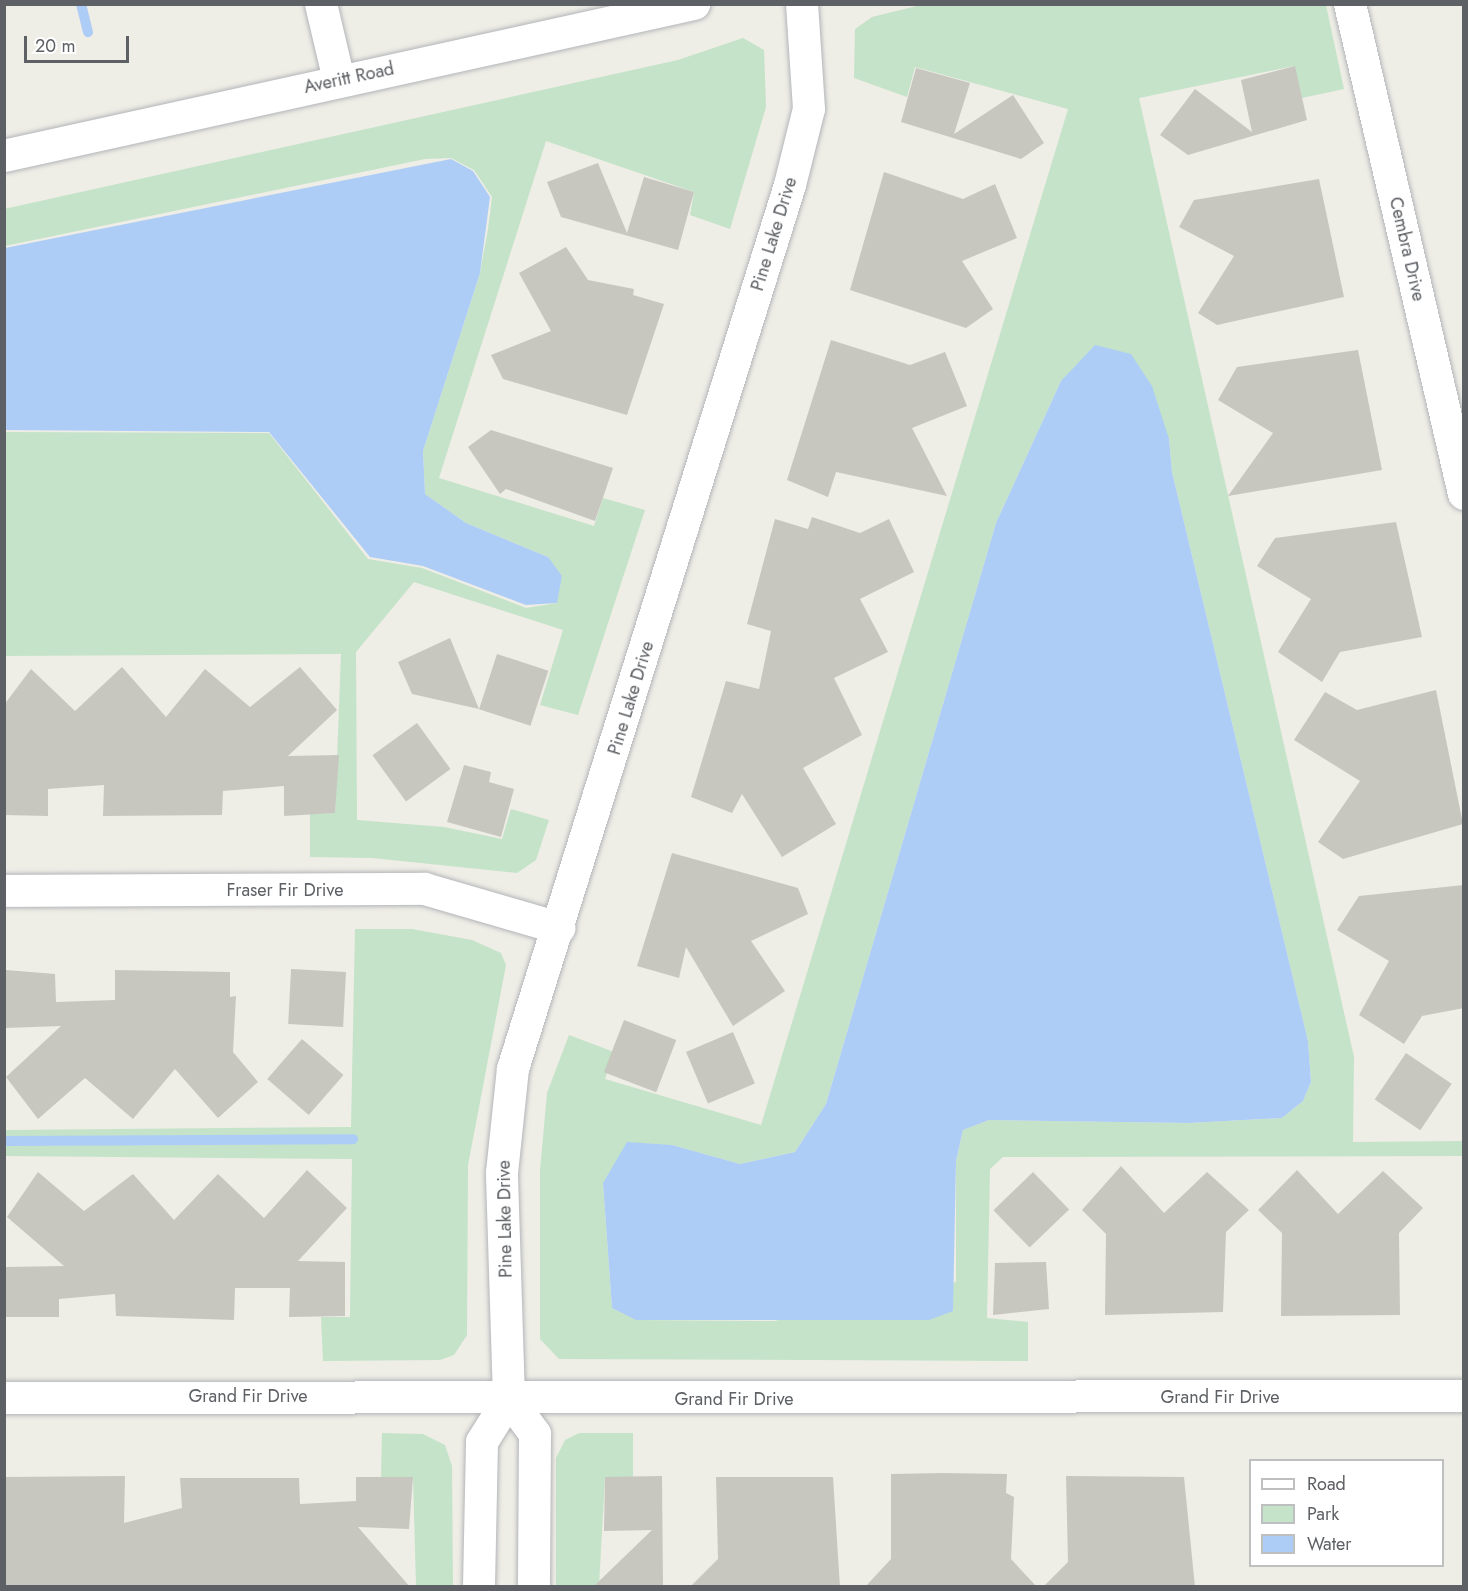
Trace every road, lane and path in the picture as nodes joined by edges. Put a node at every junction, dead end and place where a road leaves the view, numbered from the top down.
1 (321, 4) edge
2 (694, 4) edge
3 (802, 4) edge
4 (1350, 4) edge
5 (339, 80) junction
6 (4, 156) edge
7 (1464, 494) edge
8 (4, 891) edge
9 (559, 928) junction
10 (1464, 1396) edge
11 (4, 1398) edge
12 (509, 1399) junction
13 (479, 1587) edge
14 (534, 1587) edge

1 - 5 street
2 - 5 street, Averitt Road
3 - 9 street, Pine Lake Drive
4 - 7 street, Cembra Drive
5 - 6 street, Averitt Road
8 - 9 street, Fraser Fir Drive
9 - 12 street, Pine Lake Drive
10 - 12 street, Grand Fir Drive
11 - 12 street, Grand Fir Drive
12 - 13 street
12 - 14 street

